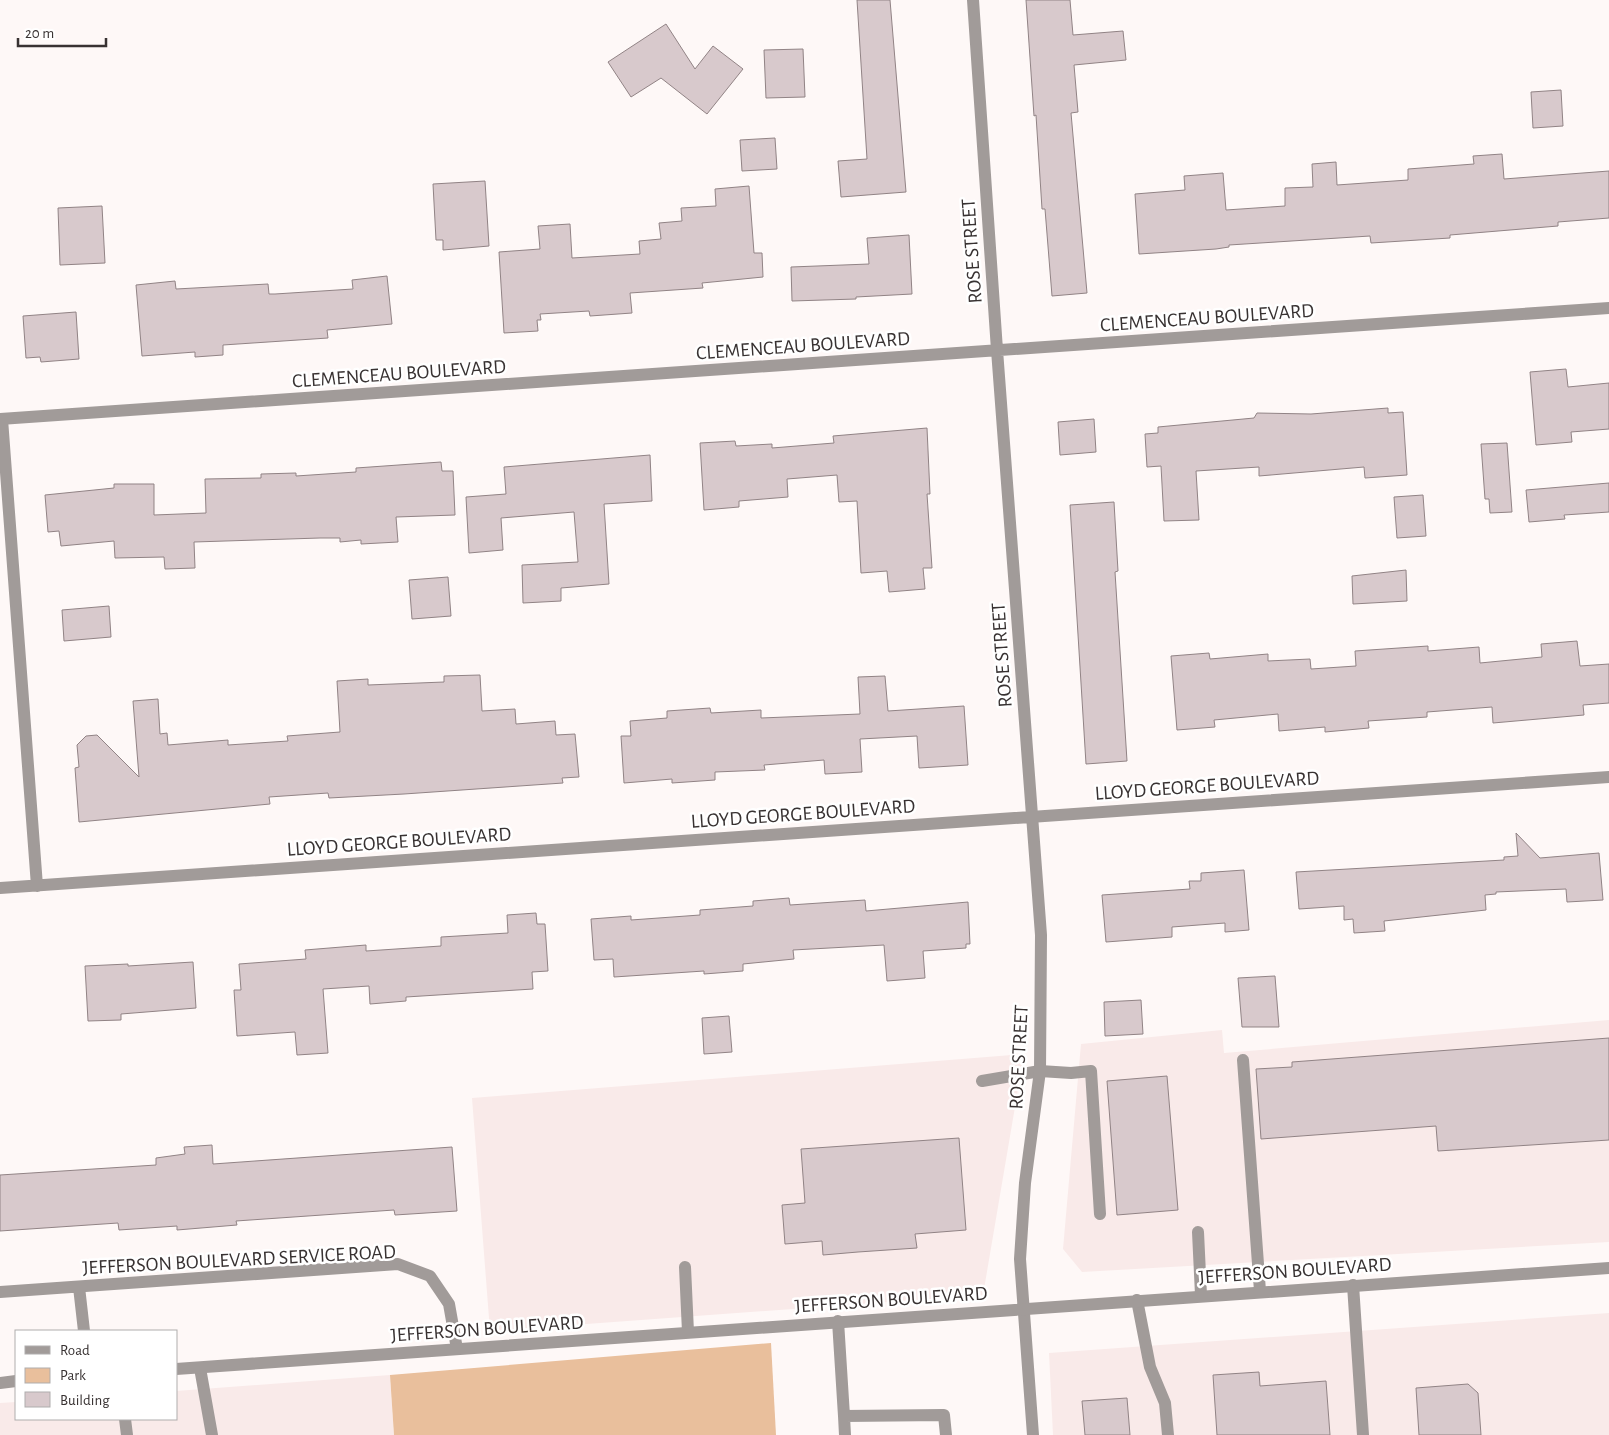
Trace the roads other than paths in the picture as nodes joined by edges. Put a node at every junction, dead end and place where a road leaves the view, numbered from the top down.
1 (973, 0) edge
2 (1609, 308) edge
3 (997, 350) junction
4 (1, 419) edge
5 (1609, 777) edge
6 (1032, 816) junction
7 (37, 886) junction
8 (0, 888) edge
9 (1243, 1060) dead end
10 (1040, 1071) junction
11 (982, 1081) dead end
12 (1100, 1214) dead end
13 (1198, 1232) dead end
14 (685, 1267) dead end
15 (1609, 1268) edge
16 (1353, 1285) junction
17 (79, 1287) junction
18 (1260, 1291) junction
19 (0, 1292) edge
20 (1201, 1295) junction
21 (1137, 1300) junction
22 (1024, 1307) junction
23 (838, 1321) junction
24 (84, 1330) edge
25 (688, 1332) junction
26 (457, 1349) junction
27 (200, 1368) junction
28 (178, 1370) edge
29 (15, 1381) edge
30 (0, 1383) edge
31 (844, 1416) junction
32 (125, 1420) edge
33 (127, 1435) edge
34 (212, 1435) edge
35 (845, 1435) edge
36 (946, 1435) edge
37 (1033, 1435) edge
38 (1168, 1435) edge
39 (1363, 1435) edge

1 - 3 street, ROSE STREET
2 - 3 street, CLEMENCEAU BOULEVARD
3 - 4 street, CLEMENCEAU BOULEVARD
3 - 6 street, ROSE STREET
4 - 7 street
5 - 6 street, LLOYD GEORGE BOULEVARD
6 - 7 street, LLOYD GEORGE BOULEVARD
6 - 10 street, ROSE STREET
7 - 8 street, LLOYD GEORGE BOULEVARD
9 - 18 street
10 - 11 street
10 - 12 street
10 - 22 street, ROSE STREET
13 - 20 street
14 - 25 street
15 - 16 street, JEFFERSON BOULEVARD
16 - 18 street, JEFFERSON BOULEVARD
16 - 39 street
17 - 19 street, JEFFERSON BOULEVARD SERVICE ROAD
17 - 24 street
17 - 26 street, JEFFERSON BOULEVARD SERVICE ROAD
18 - 20 street, JEFFERSON BOULEVARD
20 - 21 street, JEFFERSON BOULEVARD
21 - 22 street, JEFFERSON BOULEVARD
21 - 38 street
22 - 23 street, JEFFERSON BOULEVARD
22 - 37 street, ROSE STREET
23 - 25 street, JEFFERSON BOULEVARD
23 - 31 street
25 - 26 street, JEFFERSON BOULEVARD
26 - 27 street, JEFFERSON BOULEVARD
27 - 28 street, JEFFERSON BOULEVARD
27 - 34 street
29 - 30 street
31 - 35 street
31 - 36 street
32 - 33 street

